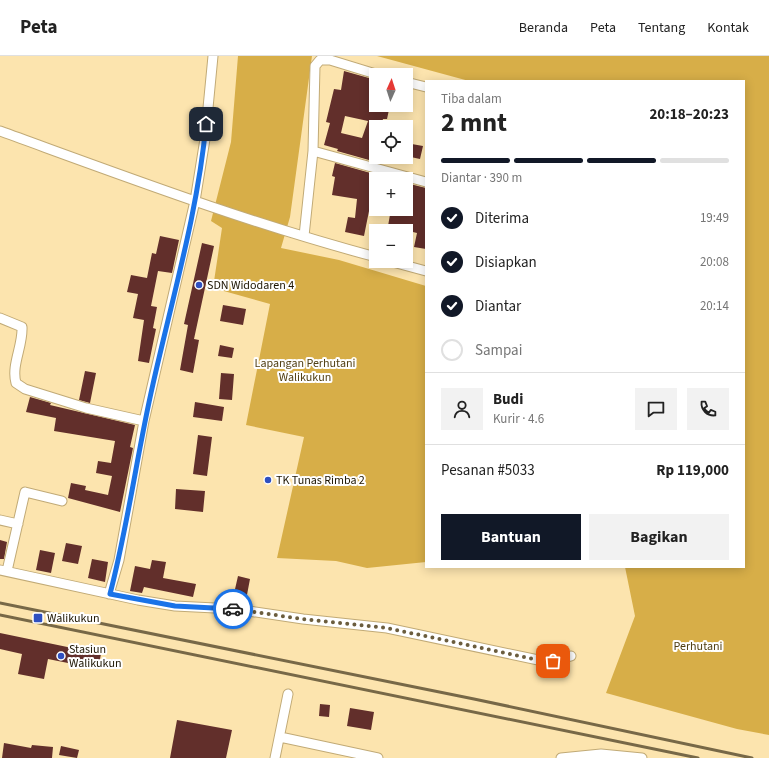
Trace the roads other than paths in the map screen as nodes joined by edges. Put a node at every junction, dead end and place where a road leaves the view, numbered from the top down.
1 (213, 56) edge
2 (369, 72) edge
3 (413, 84) edge
4 (425, 87) edge
5 (0, 131) edge
6 (313, 151) junction
7 (425, 182) edge
8 (195, 201) junction
9 (304, 236) junction
10 (369, 256) edge
11 (413, 267) edge
12 (425, 271) edge
13 (0, 318) edge
14 (144, 421) junction
15 (62, 501) dead end
16 (0, 520) edge
17 (18, 524) junction
18 (4, 571) edge
19 (110, 594) junction
20 (571, 656) dead end
21 (288, 694) dead end
22 (280, 737) junction
23 (275, 758) edge
24 (378, 758) edge
25 (561, 758) edge
26 (642, 758) edge

1 - 8 street
2 - 6 street
3 - 4 street
5 - 8 street
6 - 7 street
6 - 9 street
8 - 9 street
8 - 14 street
9 - 10 street
11 - 12 street
13 - 14 street
14 - 19 street
15 - 17 street
16 - 17 street
17 - 18 street
18 - 19 street
19 - 20 street
21 - 22 street
22 - 23 street
22 - 24 street
25 - 26 street

